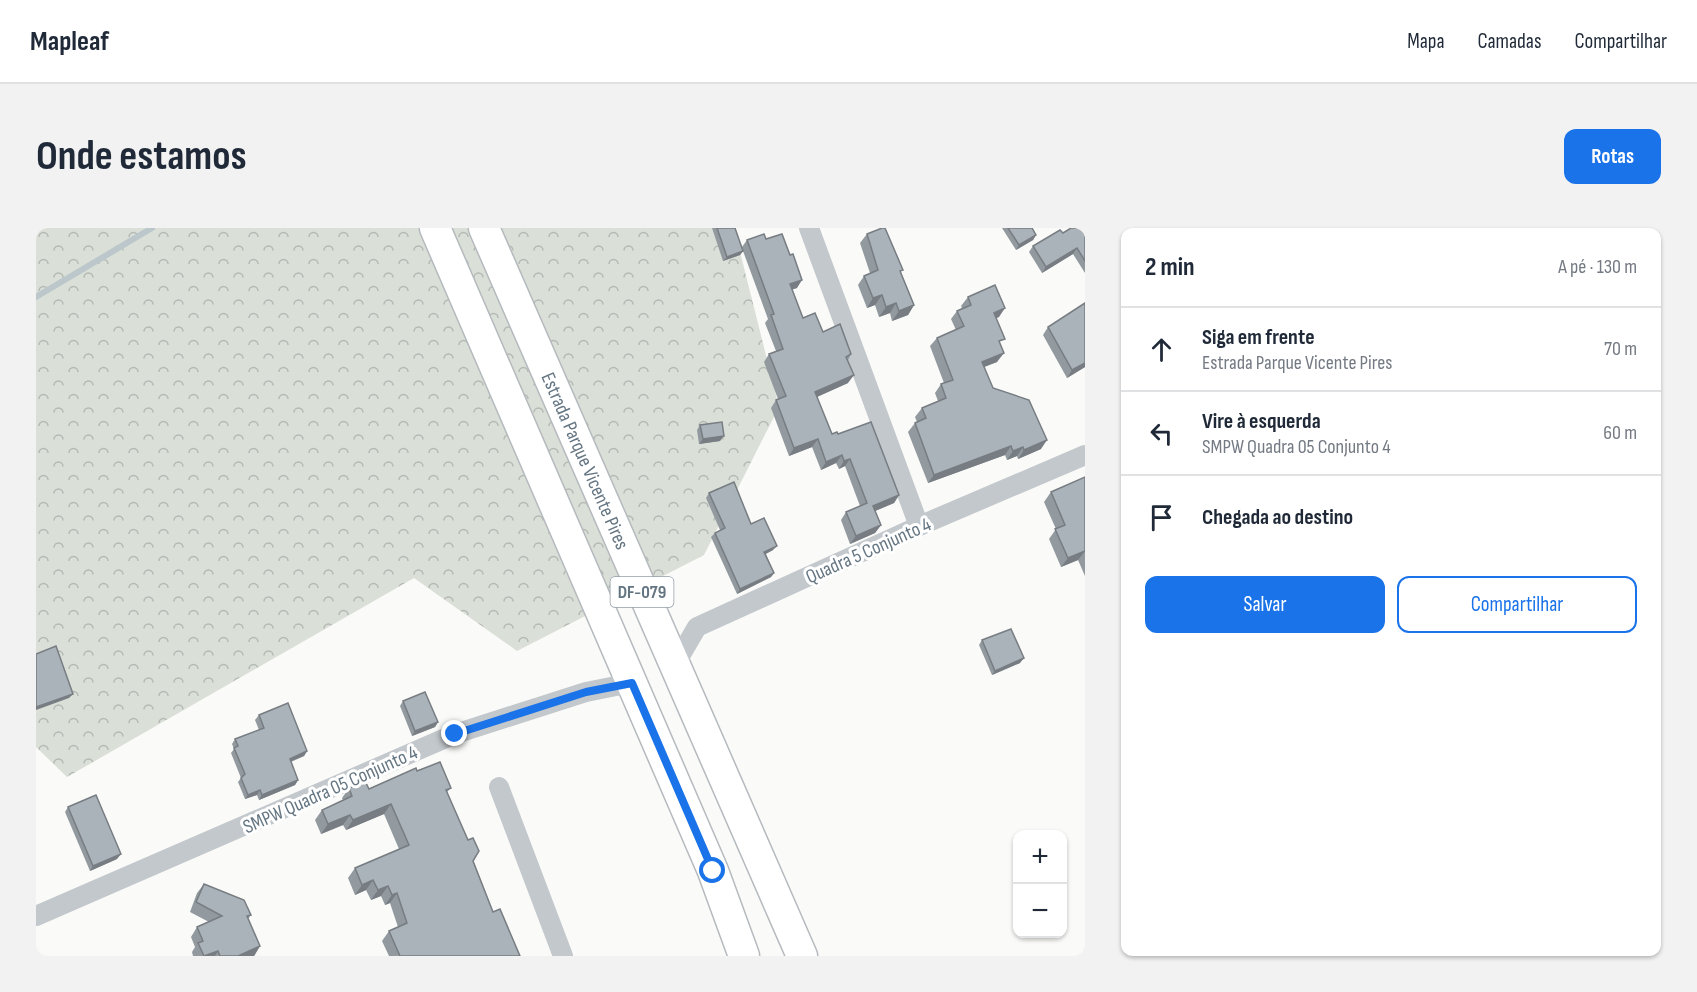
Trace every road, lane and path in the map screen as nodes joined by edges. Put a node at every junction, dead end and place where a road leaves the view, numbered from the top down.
1 (435, 228) edge
2 (484, 228) edge
3 (809, 228) edge
4 (1085, 455) edge
5 (919, 526) junction
6 (676, 672) junction
7 (632, 683) junction
8 (499, 787) dead end
9 (36, 916) edge
10 (563, 956) edge
11 (744, 956) edge
12 (802, 956) edge

1 - 7 main road, DF-079
2 - 6 main road, Estrada Parque Vicente Pires / DF-079
3 - 5 street
4 - 5 street, Quadra 5 Conjunto 4
5 - 6 street, Quadra 5 Conjunto 4
6 - 12 main road, Estrada Parque Vicente Pires / DF-079
7 - 9 street, SMPW Quadra 05 Conjunto 4
7 - 11 main road, DF-079
8 - 10 street

